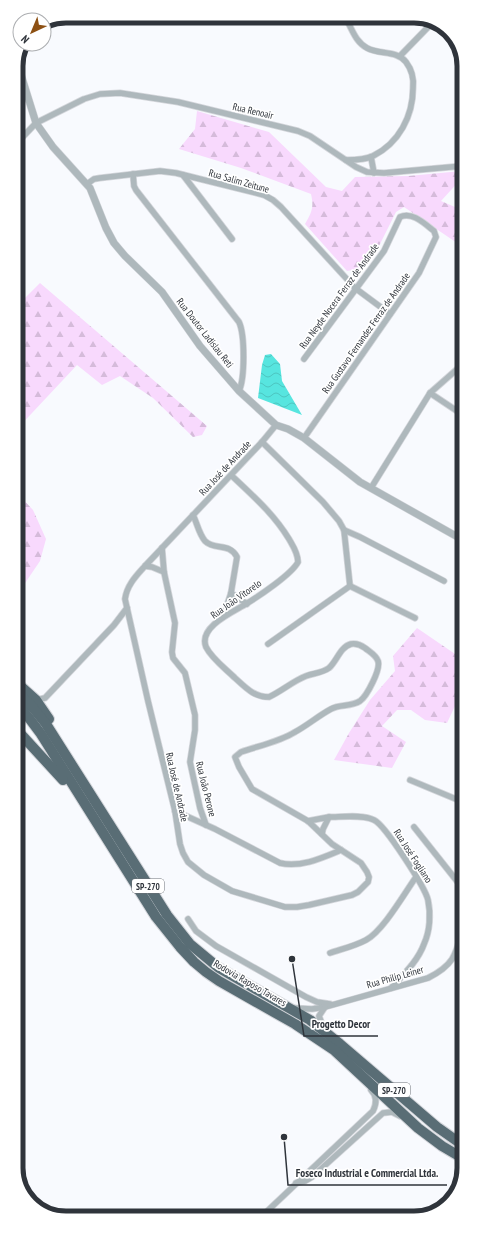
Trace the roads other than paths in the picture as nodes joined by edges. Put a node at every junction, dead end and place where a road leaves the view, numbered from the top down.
1 (349, 23) edge
2 (430, 26) edge
3 (400, 56) junction
4 (23, 81) edge
5 (36, 123) junction
6 (23, 137) edge
7 (371, 157) junction
8 (345, 160) junction
9 (457, 166) edge
10 (374, 173) junction
11 (133, 174) junction
12 (183, 175) junction
13 (87, 184) junction
14 (436, 234) joint
15 (232, 239) dead end
16 (355, 288) junction
17 (390, 314) junction
18 (304, 359) dead end
19 (457, 369) edge
20 (239, 391) junction
21 (430, 393) junction
22 (457, 411) edge
23 (276, 425) junction
24 (304, 438) junction
25 (262, 442) junction
26 (231, 475) junction
27 (371, 488) junction
28 (194, 515) junction
29 (344, 530) junction
30 (457, 537) edge
31 (162, 548) junction
32 (145, 566) junction
33 (164, 572) junction
34 (444, 581) dead end
35 (350, 586) junction
36 (231, 593) junction
37 (246, 604) junction
38 (127, 608) junction
39 (223, 617) junction
40 (415, 618) dead end
41 (268, 644) dead end
42 (23, 688) edge
43 (23, 697) edge
44 (40, 699) junction
45 (23, 711) edge
46 (23, 736) edge
47 (81, 779) junction
48 (410, 780) dead end
49 (252, 789) joint
50 (457, 800) edge
51 (86, 806) junction
52 (175, 811) junction
53 (329, 817) junction
54 (308, 821) junction
55 (206, 825) junction
56 (414, 827) dead end
57 (322, 834) junction
58 (341, 850) junction
59 (416, 877) junction
60 (457, 881) edge
61 (188, 919) dead end
62 (457, 952) edge
63 (330, 953) dead end
64 (391, 988) junction
65 (333, 1005) junction
66 (325, 1007) junction
67 (290, 1008) junction
68 (326, 1032) junction
69 (334, 1050) junction
70 (457, 1141) edge
71 (442, 1146) junction
72 (457, 1154) edge
73 (311, 1168) junction
74 (316, 1174) junction
75 (296, 1183) junction
76 (266, 1211) edge

1 - 3 street
2 - 3 street
3 - 7 street
4 - 5 street, Rua Doutor Ladislau Reti
5 - 6 street, Rua Renoair
5 - 8 street, Rua Renoair
5 - 13 street, Rua Doutor Ladislau Reti
7 - 8 street
7 - 10 street
8 - 10 street, Rua Renoair
9 - 10 street, Rua Renoair
11 - 12 street, Rua Salim Zeitune
11 - 13 street, Rua Salim Zeitune
11 - 20 street
12 - 15 street
12 - 16 street, Rua Salim Zeitune
13 - 20 street, Rua Doutor Ladislau Reti
14 - 16 street, Rua Neyde Nocera Ferraz de Andrade
14 - 17 street, Rua Gustavo Fernandez Ferraz de Andrade
16 - 17 street, Rua Salim Zeitune
16 - 18 street, Rua Neyde Nocera Ferraz de Andrade
17 - 24 street, Rua Gustavo Fernandez Ferraz de Andrade
19 - 21 street
20 - 23 street, Rua Doutor Ladislau Reti
21 - 22 street
21 - 27 street
23 - 24 street, Rua Doutor Ladislau Reti
23 - 25 street, Rua José de Andrade
24 - 27 street, Rua Doutor Ladislau Reti
25 - 26 street, Rua José de Andrade
25 - 29 street
26 - 28 street, Rua José de Andrade
26 - 37 street, Rua João Vitorelo
27 - 30 street, Rua Doutor Ladislau Reti
28 - 31 street, Rua José de Andrade
28 - 36 street
29 - 34 street
29 - 35 street
31 - 32 street, Rua José de Andrade
31 - 33 street, Rua João Perone
32 - 33 street
32 - 38 street, Rua José de Andrade
33 - 55 street, Rua João Perone
35 - 40 street
35 - 41 street
36 - 37 street
36 - 39 street
37 - 39 street, Rua João Vitorelo
38 - 44 street
38 - 52 street, Rua José de Andrade
39 - 49 street, Rua João Vitorelo
42 - 44 highway
43 - 47 highway, Rodovia Raposo Tavares / SP-270
44 - 47 highway
45 - 51 highway, Rodovia Raposo Tavares / SP-270
46 - 51 highway
47 - 67 highway, Rodovia Raposo Tavares / SP-270
48 - 50 street
49 - 54 street, Rua José de Andrade
51 - 69 highway, Rodovia Raposo Tavares / SP-270
52 - 55 street
52 - 58 street, Rua José de Andrade
53 - 54 street, Rua José Fogliano
53 - 57 street
53 - 59 street, Rua José Fogliano
54 - 57 street, Rua José de Andrade
55 - 58 street
56 - 60 street
57 - 58 street, Rua José de Andrade
59 - 63 street
59 - 64 street, Rua José Fogliano
61 - 65 street
62 - 64 street, Rua Philip Leiner
64 - 65 street, Rua Philip Leiner
65 - 66 street, Rua Philip Leiner
66 - 67 street, Rua Philip Leiner
66 - 68 street
67 - 68 highway, Rodovia Raposo Tavares / SP-270
68 - 70 highway, Rodovia Raposo Tavares / SP-270
69 - 71 highway, Rodovia Raposo Tavares / SP-270
69 - 73 street
71 - 72 highway, Rodovia Raposo Tavares / SP-270
71 - 74 street
73 - 74 street
73 - 75 street
74 - 75 street
75 - 76 street

